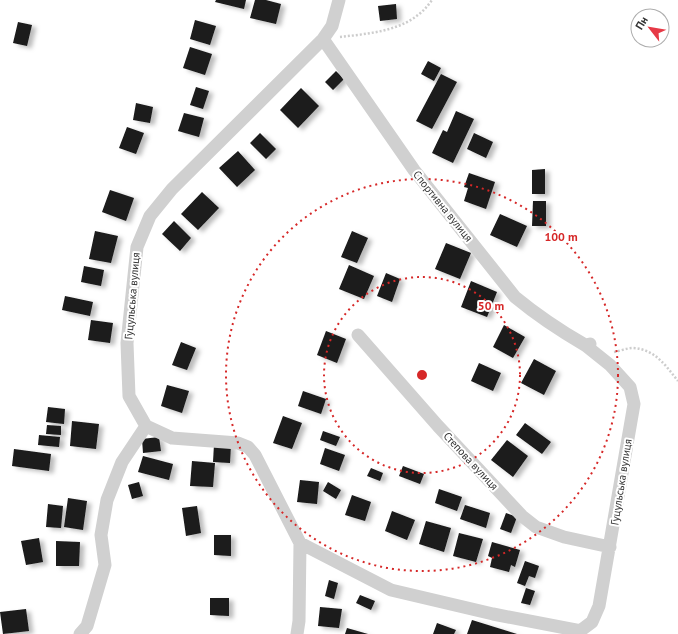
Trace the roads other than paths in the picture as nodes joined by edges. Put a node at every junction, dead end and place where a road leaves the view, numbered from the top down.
1 (339, 0) edge
2 (323, 39) junction
3 (358, 335) dead end
4 (587, 344) joint
5 (146, 426) junction
6 (300, 542) junction
7 (610, 547) junction
8 (578, 633) edge
9 (80, 634) edge
10 (297, 634) edge

1 - 2 street, Гуцульська вулиця
2 - 4 street, Спортивна вулиця
2 - 5 street, Гуцульська вулиця
3 - 7 street, Степова вулиця
4 - 7 street, Гуцульська вулиця
5 - 6 street
5 - 9 street
6 - 8 street, Гуцульська вулиця
6 - 10 street
7 - 8 street, Гуцульська вулиця

